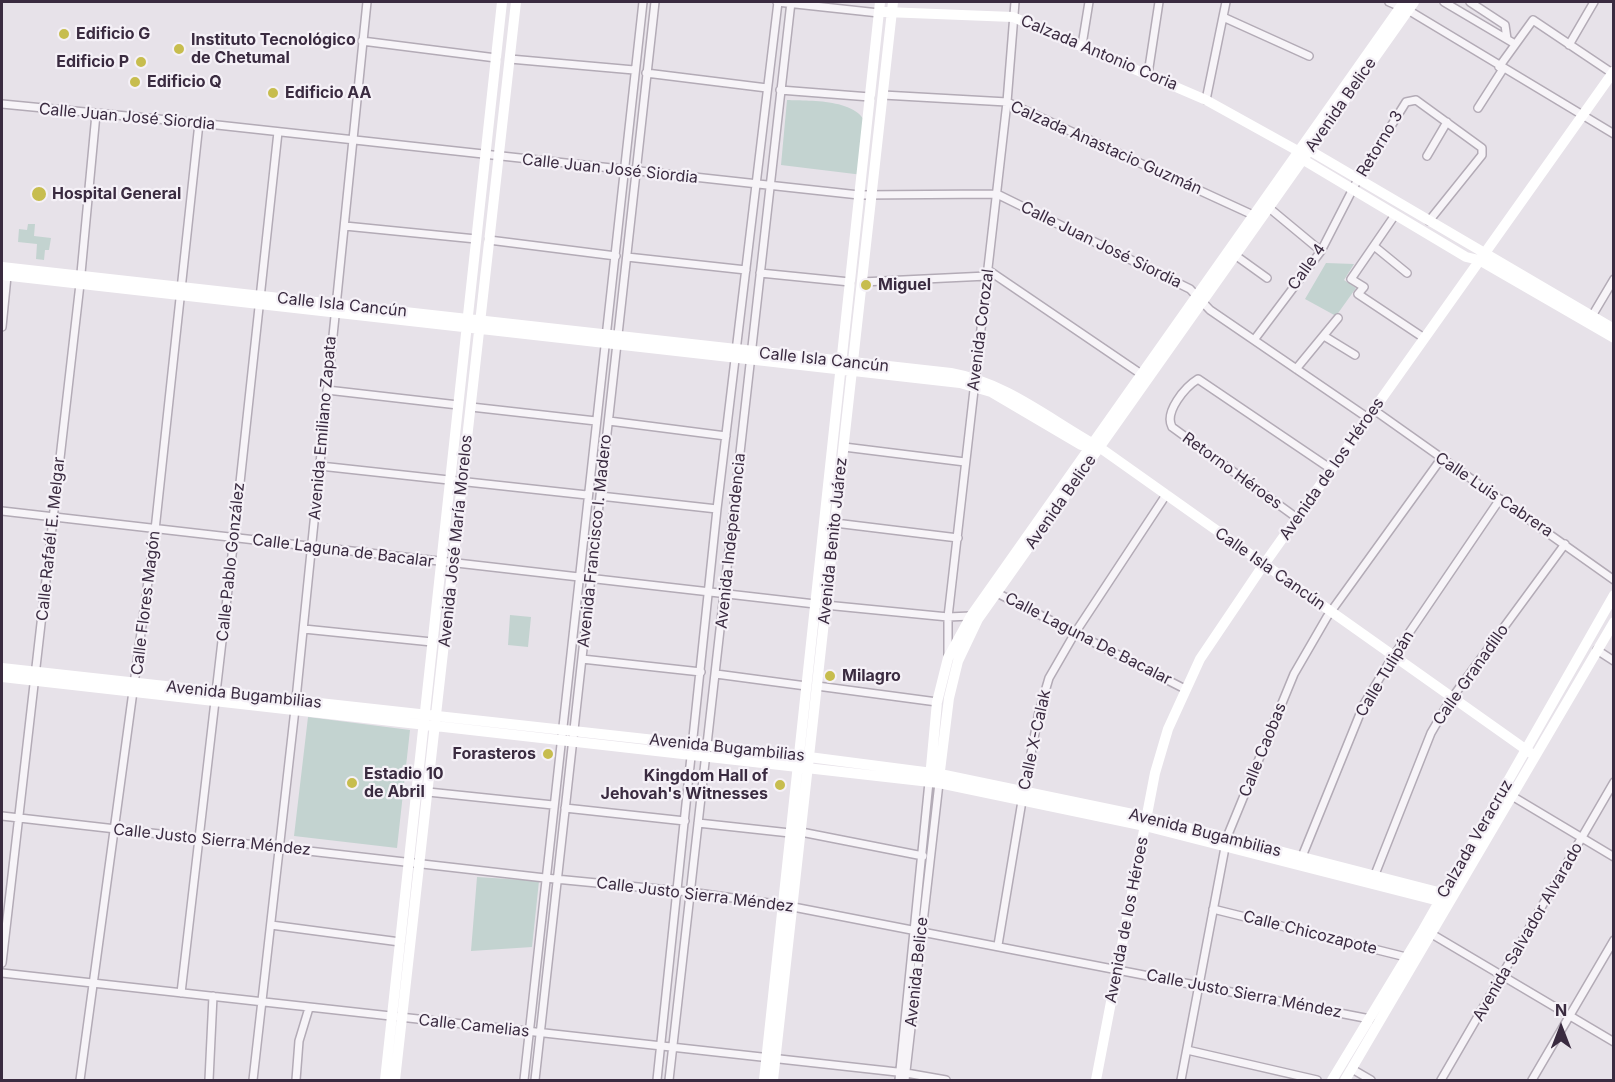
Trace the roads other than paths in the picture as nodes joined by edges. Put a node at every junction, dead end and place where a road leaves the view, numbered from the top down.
1 (367, 2) edge
2 (502, 2) edge
3 (516, 2) edge
4 (643, 2) edge
5 (655, 2) edge
6 (777, 2) edge
7 (791, 2) edge
8 (1015, 2) edge
9 (1089, 2) edge
10 (1159, 2) edge
11 (1226, 2) edge
12 (1389, 2) edge
13 (1444, 2) edge
14 (1470, 2) edge
15 (1594, 2) edge
16 (1407, 5) edge
17 (879, 7) edge
18 (893, 7) edge
19 (1013, 16) junction
20 (1222, 17) junction
21 (1507, 39) junction
22 (363, 41) junction
23 (1515, 44) junction
24 (1082, 45) junction
25 (1569, 45) junction
26 (1309, 56) dead end
27 (496, 58) junction
28 (510, 59) junction
29 (1501, 68) junction
30 (634, 70) junction
31 (1613, 72) edge
32 (646, 73) junction
33 (1148, 74) junction
34 (767, 88) junction
35 (780, 90) junction
36 (883, 95) junction
37 (870, 97) junction
38 (1206, 100) junction
39 (1007, 102) junction
40 (2, 104) edge
41 (1478, 108) dead end
42 (96, 114) junction
43 (1582, 115) junction
44 (1447, 122) junction
45 (199, 123) junction
46 (278, 132) junction
47 (1614, 134) edge
48 (352, 140) junction
49 (485, 154) junction
50 (1303, 154) junction
51 (499, 156) junction
52 (1427, 156) dead end
53 (624, 170) junction
54 (635, 172) junction
55 (755, 184) junction
56 (1356, 185) junction
57 (770, 186) junction
58 (997, 194) junction
59 (859, 195) junction
60 (872, 196) junction
61 (1268, 207) junction
62 (1253, 215) junction
63 (1395, 215) junction
64 (1430, 221) junction
65 (345, 226) junction
66 (476, 239) junction
67 (489, 240) junction
68 (1374, 246) junction
69 (1321, 251) junction
70 (1235, 255) junction
71 (616, 256) junction
72 (627, 257) junction
73 (1482, 257) junction
74 (746, 270) junction
75 (3, 273) edge
76 (760, 273) junction
77 (987, 273) junction
78 (1407, 273) dead end
79 (1267, 278) dead end
80 (1614, 279) edge
81 (80, 280) junction
82 (850, 282) junction
83 (862, 282) junction
84 (183, 292) junction
85 (1199, 299) junction
86 (258, 300) junction
87 (334, 309) junction
88 (1338, 318) dead end
89 (1595, 321) junction
90 (467, 323) junction
91 (480, 325) junction
92 (2, 327) edge
93 (1614, 329) edge
94 (1324, 336) junction
95 (1425, 338) junction
96 (1614, 338) edge
97 (612, 340) junction
98 (1254, 340) junction
99 (736, 354) junction
100 (752, 355) junction
101 (1355, 355) dead end
102 (841, 365) junction
103 (853, 367) junction
104 (1296, 369) junction
105 (1141, 374) junction
106 (974, 382) junction
107 (327, 390) junction
108 (458, 405) junction
109 (471, 407) junction
110 (1371, 414) junction
111 (596, 421) junction
112 (609, 422) junction
113 (726, 436) junction
114 (844, 447) junction
115 (1093, 448) junction
116 (1441, 459) junction
117 (965, 462) junction
118 (320, 466) junction
119 (1331, 469) junction
120 (450, 480) junction
121 (462, 482) junction
122 (587, 495) junction
123 (600, 496) junction
124 (1164, 498) junction
125 (1500, 499) junction
126 (717, 509) junction
127 (2, 511) edge
128 (53, 516) junction
129 (1297, 518) junction
130 (835, 523) junction
131 (155, 530) junction
132 (234, 538) junction
133 (958, 538) junction
134 (1565, 544) junction
135 (312, 547) junction
136 (441, 562) junction
137 (453, 563) junction
138 (1262, 567) junction
139 (578, 576) junction
140 (590, 578) junction
141 (1614, 580) edge
142 (994, 591) junction
143 (710, 592) junction
144 (726, 593) junction
145 (1614, 595) edge
146 (821, 604) junction
147 (1329, 614) junction
148 (971, 616) junction
149 (948, 617) junction
150 (1614, 622) edge
151 (304, 629) junction
152 (1075, 633) junction
153 (432, 642) junction
154 (1597, 651) junction
155 (582, 658) junction
156 (948, 658) junction
157 (1392, 658) junction
158 (1614, 661) edge
159 (2, 668) edge
160 (701, 672) junction
161 (716, 674) junction
162 (2, 676) edge
163 (36, 676) junction
164 (812, 686) junction
165 (135, 687) junction
166 (1185, 689) junction
167 (216, 696) junction
168 (1451, 700) junction
169 (937, 702) junction
170 (295, 705) junction
171 (430, 720) junction
172 (567, 735) junction
173 (693, 749) junction
174 (706, 750) junction
175 (1529, 755) junction
176 (804, 761) junction
177 (935, 778) junction
178 (1614, 782) edge
179 (428, 792) junction
180 (1512, 796) junction
181 (1023, 797) junction
182 (553, 805) junction
183 (565, 807) junction
184 (2, 816) edge
185 (19, 817) junction
186 (685, 821) junction
187 (1146, 821) junction
188 (698, 823) junction
189 (114, 829) junction
190 (796, 833) junction
191 (197, 839) junction
192 (1582, 839) junction
193 (1226, 841) junction
194 (279, 848) junction
195 (923, 856) junction
196 (1614, 857) edge
197 (1300, 860) junction
198 (414, 863) junction
199 (545, 878) junction
200 (556, 879) junction
201 (1373, 880) junction
202 (678, 891) junction
203 (690, 892) junction
204 (1440, 897) junction
205 (788, 906) junction
206 (1213, 909) junction
207 (271, 925) junction
208 (919, 932) junction
209 (1427, 932) junction
210 (1614, 940) edge
211 (400, 942) junction
212 (998, 945) junction
213 (1406, 957) junction
214 (2, 963) edge
215 (1117, 969) junction
216 (2, 973) edge
217 (1503, 976) junction
218 (91, 983) junction
219 (1200, 986) junction
220 (181, 993) junction
221 (213, 996) junction
222 (262, 1002) junction
223 (309, 1008) junction
224 (1570, 1017) junction
225 (397, 1018) junction
226 (1376, 1020) junction
227 (530, 1032) junction
228 (540, 1032) junction
229 (1614, 1042) edge
230 (660, 1046) junction
231 (672, 1047) junction
232 (1187, 1050) junction
233 (771, 1060) junction
234 (1352, 1069) junction
235 (902, 1077) edge
236 (80, 1080) edge
237 (209, 1080) edge
238 (253, 1080) edge
239 (296, 1080) edge
240 (385, 1080) edge
241 (395, 1080) edge
242 (524, 1080) edge
243 (535, 1080) edge
244 (657, 1080) edge
245 (669, 1080) edge
246 (764, 1080) edge
247 (773, 1080) edge
248 (946, 1080) edge
249 (1096, 1080) edge
250 (1181, 1080) edge
251 (1317, 1080) edge
252 (1332, 1080) edge
253 (1345, 1080) edge
254 (1371, 1080) edge
255 (1441, 1080) edge
256 (1532, 1080) edge

1 - 22 street, Avenida Emiliano Zapata
2 - 27 street, Avenida José María Morelos
3 - 28 street, Avenida José María Morelos
4 - 30 street, Avenida Francisco I. Madero
5 - 32 street, Avenida Francisco I. Madero
6 - 7 street, Calzada Antonio Coria
6 - 34 street, Avenida Independencia
7 - 17 street, Calzada Antonio Coria
7 - 35 street, Avenida Independencia
8 - 19 street, Avenida Corozal
9 - 24 street
10 - 33 street
11 - 20 street
12 - 16 street
13 - 21 street
14 - 21 street
15 - 25 street
16 - 29 street
16 - 50 street, Avenida Belice
17 - 18 street, Calzada Antonio Coria
17 - 37 street, Avenida Benito Juárez
18 - 19 street, Calzada Antonio Coria
18 - 36 street, Avenida Benito Juárez
19 - 24 street, Calzada Antonio Coria
19 - 39 street, Avenida Corozal
20 - 26 street
20 - 38 street
21 - 23 street
22 - 27 street
22 - 48 street, Avenida Emiliano Zapata
23 - 25 street
23 - 29 street
24 - 33 street, Calzada Antonio Coria
25 - 31 street
27 - 49 street, Avenida José María Morelos
28 - 30 street
28 - 51 street, Avenida José María Morelos
29 - 41 street
29 - 43 street
30 - 53 street, Avenida Francisco I. Madero
31 - 43 street, Avenida de los Héroes
32 - 34 street
32 - 54 street, Avenida Francisco I. Madero
33 - 38 street, Calzada Antonio Coria
34 - 55 street, Avenida Independencia
35 - 37 street
35 - 57 street, Avenida Independencia
36 - 39 street, Calzada Anastacio Guzmán
36 - 60 street, Avenida Benito Juárez
37 - 59 street, Avenida Benito Juárez
38 - 50 street, Calzada Antonio Coria
39 - 58 street, Avenida Corozal
39 - 62 street, Calzada Anastacio Guzmán
40 - 42 street, Calle Juan José Siordia
42 - 45 street, Calle Juan José Siordia
42 - 81 street, Calle Rafaél E. Melgar
43 - 47 street
43 - 73 street, Avenida de los Héroes
44 - 52 street
44 - 56 street, Retorno 3
44 - 64 street, Retorno 3
45 - 46 street, Calle Juan José Siordia
45 - 84 street, Calle Flores Magón
46 - 48 street, Calle Juan José Siordia
46 - 86 street, Calle Pablo González
48 - 49 street, Calle Juan José Siordia
48 - 65 street, Avenida Emiliano Zapata
49 - 51 street, Calle Juan José Siordia
49 - 66 street, Avenida José María Morelos
50 - 56 street, Calzada Antonio Coria
50 - 61 street, Avenida Belice
50 - 62 street, Avenida Belice
51 - 53 street, Calle Juan José Siordia
51 - 67 street, Avenida José María Morelos
53 - 54 street, Calle Juan José Siordia
53 - 71 street, Avenida Francisco I. Madero
54 - 55 street, Calle Juan José Siordia
54 - 72 street, Avenida Francisco I. Madero
55 - 57 street, Calle Juan José Siordia
55 - 74 street, Avenida Independencia
56 - 63 street
56 - 64 street
56 - 69 street, Calle 4
57 - 59 street, Calle Juan José Siordia
57 - 76 street, Avenida Independencia
58 - 60 street, Calle Juan José Siordia
58 - 77 street, Avenida Corozal
58 - 85 street, Calle Juan José Siordia
59 - 60 street, Calle Juan José Siordia
59 - 82 street, Avenida Benito Juárez
60 - 83 street, Avenida Benito Juárez
61 - 69 street
61 - 70 street, Avenida Belice
62 - 85 street, Avenida Belice
63 - 68 street
63 - 73 street
64 - 73 street
65 - 66 street
65 - 87 street, Avenida Emiliano Zapata
66 - 90 street, Avenida José María Morelos
67 - 71 street
67 - 91 street, Avenida José María Morelos
68 - 78 street
68 - 95 street
69 - 98 street, Calle 4
70 - 79 street
70 - 85 street, Avenida Belice
71 - 97 street, Avenida Francisco I. Madero
72 - 74 street
72 - 97 street, Avenida Francisco I. Madero
73 - 89 street
73 - 95 street, Avenida de los Héroes
74 - 99 street, Avenida Independencia
75 - 81 street, Calle Isla Cancún
75 - 92 street
76 - 82 street
76 - 100 street, Avenida Independencia
77 - 83 street
77 - 105 street
77 - 106 street, Avenida Corozal
80 - 89 street
81 - 84 street, Calle Isla Cancún
81 - 128 street, Calle Rafaél E. Melgar
82 - 102 street, Avenida Benito Juárez
83 - 103 street, Avenida Benito Juárez
84 - 86 street, Calle Isla Cancún
84 - 131 street, Calle Flores Magón
85 - 98 street, Calle Luis Cabrera
85 - 105 street, Avenida Belice
85 - 115 street, Avenida Belice
86 - 87 street, Calle Isla Cancún
86 - 132 street, Calle Pablo González
87 - 90 street, Calle Isla Cancún
87 - 107 street, Avenida Emiliano Zapata
88 - 94 street
89 - 93 street
89 - 96 street
90 - 91 street, Calle Isla Cancún
90 - 108 street, Avenida José María Morelos
91 - 97 street, Calle Isla Cancún
91 - 109 street, Avenida José María Morelos
94 - 101 street
94 - 104 street
95 - 110 street, Avenida de los Héroes
97 - 99 street, Calle Isla Cancún
97 - 111 street, Avenida Francisco I. Madero
97 - 112 street, Avenida Francisco I. Madero
98 - 104 street, Calle Luis Cabrera
99 - 100 street, Calle Isla Cancún
99 - 113 street, Avenida Independencia
100 - 102 street, Calle Isla Cancún
100 - 144 street, Avenida Independencia
102 - 103 street, Calle Isla Cancún
102 - 146 street, Avenida Benito Juárez
103 - 106 street, Calle Isla Cancún
103 - 114 street, Avenida Benito Juárez
104 - 110 street, Calle Luis Cabrera
105 - 115 street, Avenida Belice
106 - 115 street, Calle Isla Cancún
106 - 117 street, Avenida Corozal
107 - 108 street
107 - 118 street, Avenida Emiliano Zapata
108 - 120 street, Avenida José María Morelos
109 - 111 street
109 - 121 street, Avenida José María Morelos
110 - 116 street, Calle Luis Cabrera
110 - 119 street, Avenida de los Héroes
111 - 122 street, Avenida Francisco I. Madero
112 - 113 street
112 - 123 street, Avenida Francisco I. Madero
113 - 126 street, Avenida Independencia
114 - 117 street
114 - 130 street, Avenida Benito Juárez
115 - 124 street, Calle Isla Cancún
115 - 142 street, Avenida Belice
116 - 125 street, Calle Luis Cabrera
116 - 147 street, Calle Caobas
117 - 133 street, Avenida Corozal
118 - 120 street
118 - 135 street, Avenida Emiliano Zapata
119 - 129 street, Avenida de los Héroes
119 - 129 street, Retorno Héroes
120 - 121 street
120 - 136 street, Avenida José María Morelos
121 - 122 street
121 - 137 street, Avenida José María Morelos
122 - 139 street, Avenida Francisco I. Madero
123 - 126 street
123 - 140 street, Avenida Francisco I. Madero
124 - 138 street, Calle Isla Cancún
124 - 152 street, Calle X-Calak
125 - 134 street, Calle Luis Cabrera
125 - 157 street, Calle Tulipán
126 - 143 street, Avenida Independencia
127 - 128 street, Calle Laguna de Bacalar
128 - 131 street, Calle Laguna de Bacalar
128 - 163 street, Calle Rafaél E. Melgar
129 - 138 street, Avenida de los Héroes
130 - 133 street
130 - 146 street, Avenida Benito Juárez
131 - 132 street, Calle Laguna de Bacalar
131 - 165 street, Calle Flores Magón
132 - 135 street, Calle Laguna de Bacalar
132 - 167 street, Calle Pablo González
133 - 149 street, Avenida Corozal
134 - 141 street, Calle Luis Cabrera
134 - 168 street, Calle Granadillo
135 - 136 street, Calle Laguna de Bacalar
135 - 151 street, Avenida Emiliano Zapata
136 - 137 street, Calle Laguna de Bacalar
136 - 153 street, Avenida José María Morelos
137 - 139 street, Calle Laguna de Bacalar
137 - 171 street, Avenida José María Morelos
138 - 147 street, Calle Isla Cancún
138 - 166 street, Avenida de los Héroes
139 - 140 street, Calle Laguna de Bacalar
139 - 172 street, Avenida Francisco I. Madero
140 - 143 street, Calle Laguna de Bacalar
140 - 155 street, Avenida Francisco I. Madero
142 - 148 street, Avenida Belice
142 - 152 street, Calle Laguna De Bacalar
142 - 177 street, Avenida Belice
143 - 144 street, Calle Laguna de Bacalar
143 - 160 street, Avenida Independencia
144 - 146 street, Calle Laguna de Bacalar
144 - 161 street, Avenida Independencia
145 - 175 street, Calzada Veracruz
146 - 149 street, Calle Laguna de Bacalar
146 - 164 street, Avenida Benito Juárez
147 - 157 street, Calle Isla Cancún
147 - 193 street, Calle Caobas
148 - 149 street, Calle Laguna de Bacalar
148 - 156 street, Avenida Belice
149 - 156 street, Avenida Corozal
150 - 154 street, Calzada Veracruz
151 - 153 street
151 - 170 street, Avenida Emiliano Zapata
152 - 166 street, Calle Laguna De Bacalar
152 - 181 street, Calle X-Calak
153 - 171 street, Avenida José María Morelos
154 - 158 street
154 - 175 street, Calzada Veracruz
155 - 160 street
155 - 172 street, Avenida Francisco I. Madero
156 - 169 street, Avenida Belice
157 - 168 street, Calle Isla Cancún
157 - 197 street, Calle Tulipán
159 - 163 street, Avenida Bugambilias
160 - 173 street, Avenida Independencia
161 - 164 street
161 - 174 street, Avenida Independencia
162 - 163 street, Avenida Bugambilias
163 - 165 street, Avenida Bugambilias
163 - 185 street, Calle Rafaél E. Melgar
164 - 169 street
164 - 176 street, Avenida Benito Juárez
165 - 167 street, Avenida Bugambilias
165 - 189 street, Calle Flores Magón
166 - 187 street, Avenida de los Héroes
167 - 170 street, Avenida Bugambilias
167 - 191 street, Calle Pablo González
168 - 175 street, Calle Isla Cancún
168 - 201 street, Calle Granadillo
169 - 177 street, Avenida Belice
170 - 171 street, Avenida Bugambilias
170 - 194 street, Avenida Emiliano Zapata
171 - 172 street, Avenida Bugambilias
171 - 179 street, Avenida José María Morelos
171 - 198 street, Avenida José María Morelos
172 - 173 street, Avenida Bugambilias
172 - 182 street, Avenida Francisco I. Madero
172 - 183 street, Avenida Francisco I. Madero
173 - 174 street, Avenida Bugambilias
173 - 186 street, Avenida Independencia
174 - 176 street, Avenida Bugambilias
174 - 188 street, Avenida Independencia
175 - 180 street, Calzada Veracruz
175 - 204 street, Calzada Veracruz
176 - 177 street, Avenida Bugambilias
176 - 190 street, Avenida Benito Juárez
177 - 181 street, Avenida Bugambilias
177 - 195 street, Avenida Belice
177 - 208 street, Avenida Belice
178 - 192 street, Avenida Salvador Alvarado
179 - 182 street
179 - 198 street, Avenida José María Morelos
180 - 192 street
180 - 209 street, Calzada Veracruz
181 - 187 street, Avenida Bugambilias
181 - 212 street, Calle X-Calak
182 - 199 street, Avenida Francisco I. Madero
183 - 186 street
183 - 200 street, Avenida Francisco I. Madero
184 - 185 street, Calle Justo Sierra Méndez
185 - 189 street, Calle Justo Sierra Méndez
185 - 214 street, Calle Rafaél E. Melgar
186 - 202 street, Avenida Independencia
187 - 193 street, Avenida Bugambilias
187 - 215 street, Avenida de los Héroes
188 - 190 street
188 - 203 street, Avenida Independencia
189 - 191 street, Calle Justo Sierra Méndez
189 - 218 street, Calle Flores Magón
190 - 195 street
190 - 205 street, Avenida Benito Juárez
191 - 194 street, Calle Justo Sierra Méndez
191 - 220 street, Calle Pablo González
192 - 196 street
192 - 217 street, Avenida Salvador Alvarado
193 - 197 street, Avenida Bugambilias
193 - 206 street, Calle Caobas
194 - 198 street, Calle Justo Sierra Méndez
194 - 207 street, Avenida Emiliano Zapata
195 - 208 street, Avenida Belice
197 - 201 street, Avenida Bugambilias
198 - 199 street, Calle Justo Sierra Méndez
198 - 211 street, Avenida José María Morelos
198 - 225 street, Avenida José María Morelos
199 - 200 street, Calle Justo Sierra Méndez
199 - 227 street, Avenida Francisco I. Madero
200 - 202 street, Calle Justo Sierra Méndez
200 - 228 street, Avenida Francisco I. Madero
201 - 204 street, Avenida Bugambilias
202 - 203 street, Calle Justo Sierra Méndez
202 - 230 street, Avenida Independencia
203 - 205 street, Calle Justo Sierra Méndez
203 - 231 street, Avenida Independencia
204 - 209 street, Calzada Veracruz
205 - 208 street, Calle Justo Sierra Méndez
205 - 233 street, Avenida Benito Juárez
206 - 213 street, Calle Chicozapote
206 - 219 street, Calle Caobas
207 - 211 street
207 - 222 street, Avenida Emiliano Zapata
208 - 212 street, Calle Justo Sierra Méndez
208 - 235 street, Avenida Belice
209 - 213 street, Calzada Veracruz
209 - 217 street
209 - 226 street, Calzada Veracruz
210 - 224 street
211 - 225 street, Avenida José María Morelos
212 - 215 street, Calle Justo Sierra Méndez
213 - 226 street, Calzada Veracruz
215 - 219 street, Calle Justo Sierra Méndez
215 - 249 street, Avenida de los Héroes
216 - 218 street, Calle Camelias
217 - 224 street
217 - 255 street, Avenida Salvador Alvarado
218 - 220 street, Calle Camelias
218 - 236 street, Calle Flores Magón
219 - 226 street, Calle Justo Sierra Méndez
219 - 232 street, Calle Caobas
220 - 221 street, Calle Camelias
221 - 222 street, Calle Camelias
221 - 237 street
222 - 223 street, Calle Camelias
222 - 238 street, Avenida Emiliano Zapata
223 - 225 street, Calle Camelias
223 - 239 street
224 - 229 street
224 - 256 street
225 - 227 street, Calle Camelias
225 - 240 street, Avenida José María Morelos
225 - 241 street, Avenida José María Morelos
226 - 234 street, Calzada Veracruz
226 - 252 street, Calzada Veracruz
227 - 228 street, Calle Camelias
227 - 242 street, Avenida Francisco I. Madero
228 - 230 street, Calle Camelias
228 - 243 street, Avenida Francisco I. Madero
230 - 231 street, Calle Camelias
230 - 244 street, Avenida Independencia
231 - 233 street, Calle Camelias
231 - 245 street, Avenida Independencia
232 - 250 street, Calle Caobas
232 - 251 street
233 - 235 street, Calle Camelias
233 - 246 street, Avenida Benito Juárez
233 - 247 street, Avenida Benito Juárez
234 - 253 street, Calzada Veracruz
234 - 254 street
235 - 248 street, Calle Camelias

